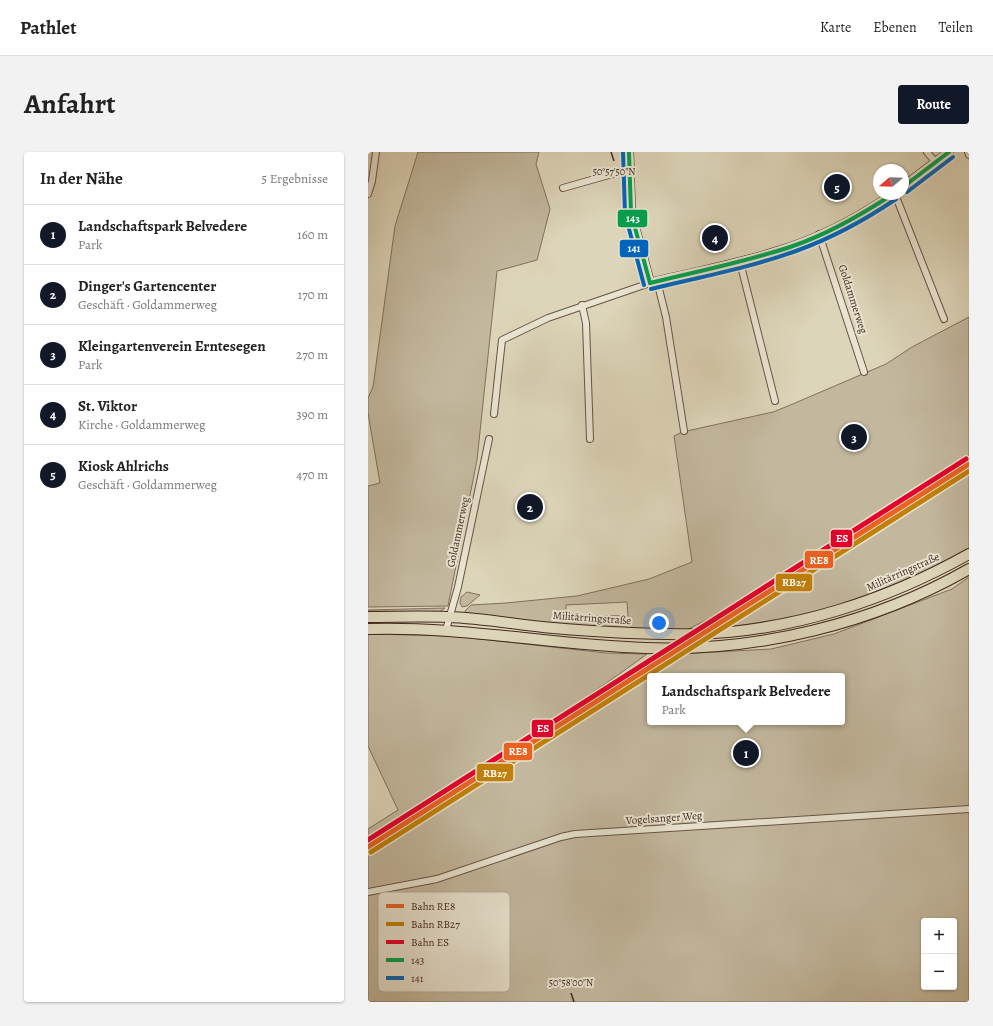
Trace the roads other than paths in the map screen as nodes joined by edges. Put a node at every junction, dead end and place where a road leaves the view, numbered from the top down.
1 (376, 152) edge
2 (629, 152) edge
3 (927, 152) edge
4 (949, 152) edge
5 (968, 152) edge
6 (969, 155) edge
7 (936, 163) junction
8 (630, 170) junction
9 (909, 183) edge
10 (563, 188) dead end
11 (368, 194) edge
12 (884, 200) edge
13 (896, 200) edge
14 (819, 234) junction
15 (740, 262) junction
16 (654, 282) junction
17 (582, 305) junction
18 (944, 319) dead end
19 (864, 372) dead end
20 (775, 401) dead end
21 (494, 414) dead end
22 (684, 431) dead end
23 (489, 439) dead end
24 (590, 439) dead end
25 (969, 554) edge
26 (969, 569) edge
27 (368, 617) edge
28 (450, 617) junction
29 (368, 629) edge
30 (446, 630) junction
31 (969, 809) edge
32 (368, 892) edge

1 - 11 street
2 - 8 street
3 - 7 street
4 - 7 street
5 - 6 street
7 - 9 street
8 - 10 street
8 - 16 street
12 - 14 street
13 - 18 street
14 - 15 street
14 - 19 street, Goldammerweg
15 - 16 street
15 - 20 street
16 - 17 street
16 - 22 street
17 - 21 street
17 - 24 street
23 - 28 street, Goldammerweg
25 - 28 main road, Militärringstraße
26 - 30 main road
27 - 28 main road, Militärringstraße
28 - 30 street, Goldammerweg
29 - 30 main road
31 - 32 street, Vogelsanger Weg

